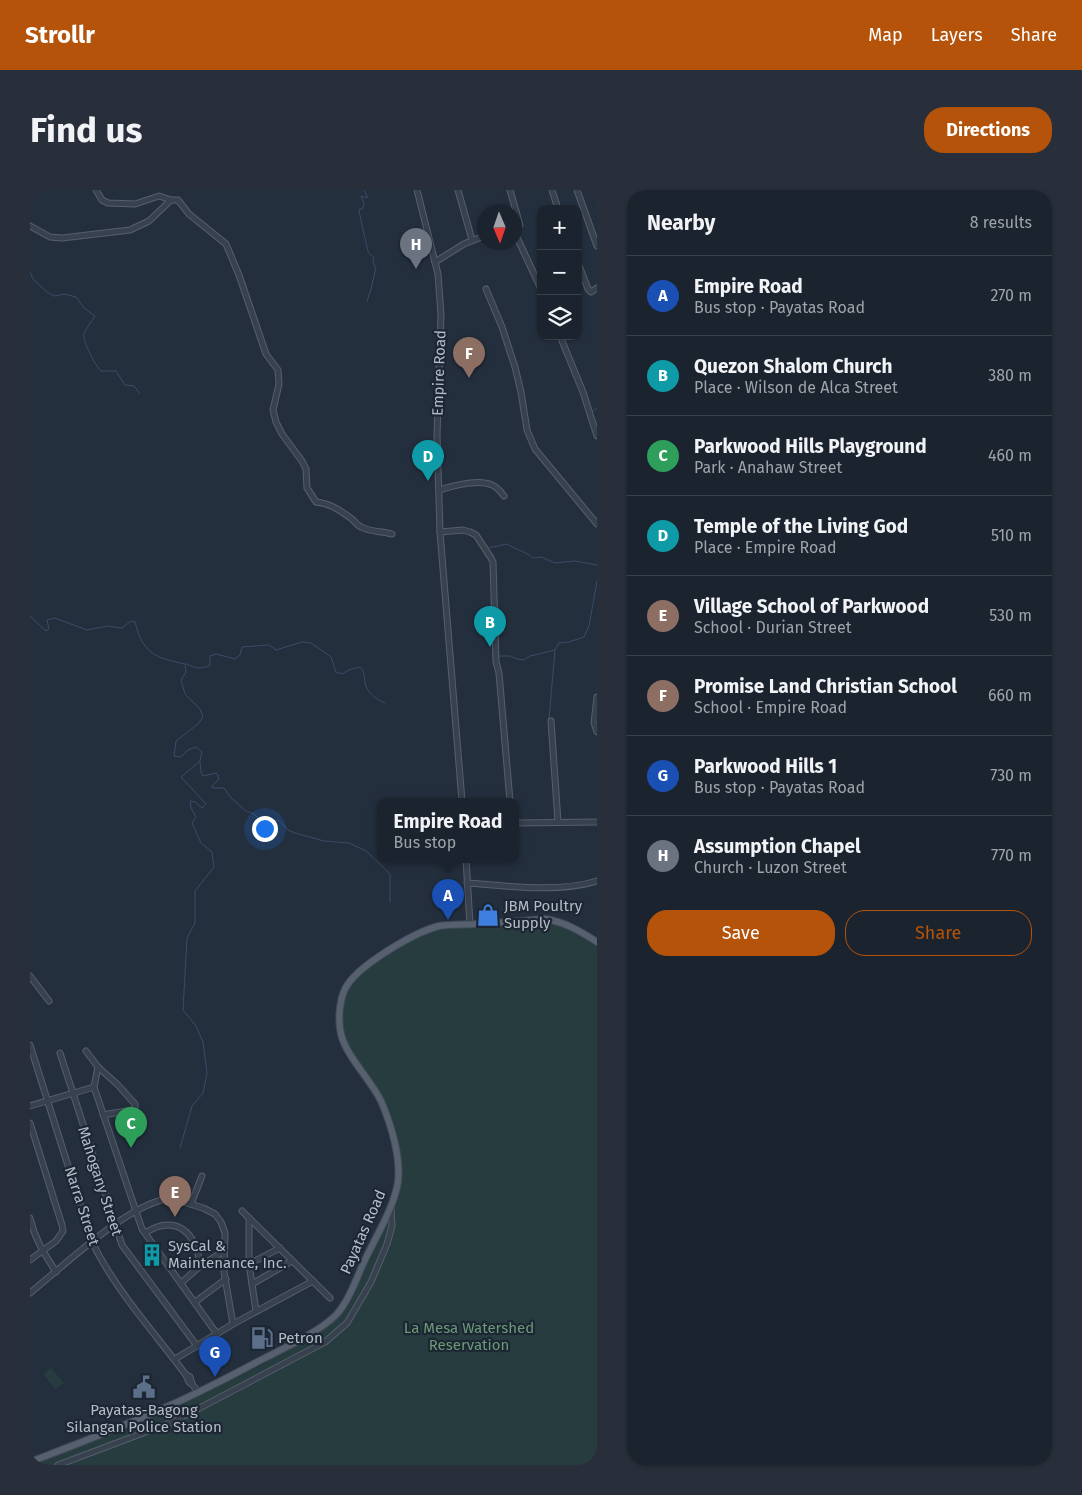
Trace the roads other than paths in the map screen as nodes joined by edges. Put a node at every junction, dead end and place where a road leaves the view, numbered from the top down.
1 (96, 190) edge
2 (417, 190) edge
3 (458, 190) edge
4 (510, 190) edge
5 (552, 190) edge
6 (577, 190) edge
7 (171, 200) junction
8 (513, 205) edge
9 (557, 205) edge
10 (30, 226) edge
11 (477, 238) edge
12 (472, 240) junction
13 (597, 246) edge
14 (522, 248) edge
15 (435, 262) junction
16 (582, 273) edge
17 (537, 280) edge
18 (597, 288) edge
19 (486, 289) dead end
20 (562, 340) edge
21 (597, 436) edge
22 (439, 490) junction
23 (504, 496) dead end
24 (597, 524) edge
25 (440, 532) junction
26 (392, 534) dead end
27 (597, 697) edge
28 (551, 721) dead end
29 (597, 732) edge
30 (462, 798) edge
31 (510, 798) edge
32 (558, 822) junction
33 (597, 822) edge
34 (519, 823) edge
35 (466, 863) edge
36 (597, 881) edge
37 (467, 883) junction
38 (470, 924) junction
39 (597, 942) edge
40 (30, 976) edge
41 (49, 1001) dead end
42 (30, 1044) edge
43 (86, 1051) dead end
44 (60, 1053) dead end
45 (32, 1059) edge
46 (98, 1066) junction
47 (94, 1087) junction
48 (72, 1093) junction
49 (48, 1101) junction
50 (30, 1106) edge
51 (103, 1115) junction
52 (30, 1123) edge
53 (202, 1176) dead end
54 (174, 1183) dead end
55 (171, 1198) junction
56 (191, 1204) junction
57 (390, 1205) junction
58 (136, 1211) junction
59 (242, 1211) dead end
60 (30, 1218) edge
61 (249, 1218) junction
62 (114, 1226) junction
63 (32, 1233) edge
64 (145, 1233) junction
65 (92, 1242) junction
66 (280, 1248) junction
67 (42, 1251) junction
68 (224, 1251) junction
69 (30, 1260) edge
70 (292, 1261) junction
71 (249, 1264) junction
72 (199, 1267) junction
73 (56, 1272) junction
74 (226, 1279) junction
75 (313, 1281) junction
76 (181, 1283) junction
77 (252, 1284) junction
78 (30, 1293) edge
79 (330, 1298) dead end
80 (195, 1302) junction
81 (256, 1311) junction
82 (233, 1324) junction
83 (217, 1334) junction
84 (197, 1346) junction
85 (174, 1359) junction
86 (198, 1392) junction
87 (31, 1460) edge
88 (58, 1465) edge

1 - 7 street
2 - 15 street, Empire Road
3 - 12 street
4 - 8 street
5 - 9 street
6 - 13 street
7 - 10 street
7 - 26 street
11 - 12 street
12 - 15 street
14 - 17 street
15 - 22 street, Empire Road
16 - 18 street
19 - 24 street
20 - 21 street
22 - 23 street
22 - 25 street, Empire Road
25 - 30 street, Empire Road
25 - 31 street
27 - 29 street
28 - 32 street
32 - 33 street
32 - 34 street
35 - 37 street
36 - 37 street
37 - 38 street
38 - 39 main road, Payatas Road
38 - 57 main road, Payatas Road
40 - 41 street
42 - 45 street, Narra Street
43 - 46 street
44 - 48 street, Mahogany Street
45 - 49 street, Narra Street
46 - 47 street
46 - 51 street
47 - 48 street
47 - 51 street
48 - 49 street
48 - 62 street, Mahogany Street
49 - 50 street
49 - 65 street, Narra Street
51 - 58 street
52 - 67 street
53 - 56 street
54 - 55 street
55 - 56 street
55 - 58 street
56 - 68 street
57 - 86 main road, Payatas Road
57 - 88 street
58 - 62 street
58 - 64 street
59 - 61 street
60 - 63 street
61 - 66 street
61 - 71 street
62 - 65 street
62 - 84 street, Mahogany Street
63 - 67 street
64 - 72 street
64 - 76 street
65 - 73 street
65 - 85 street, Narra Street
66 - 70 street
66 - 71 street
67 - 69 street
67 - 73 street
68 - 72 street
68 - 74 street
70 - 75 street
70 - 77 street
71 - 77 street
72 - 76 street
73 - 78 street
74 - 80 street
74 - 82 street
75 - 79 street
75 - 81 street
76 - 80 street
77 - 81 street
80 - 83 street
81 - 82 street
82 - 83 street
83 - 84 street
84 - 85 street
85 - 86 street, Narra Street
86 - 87 main road, Payatas Road

